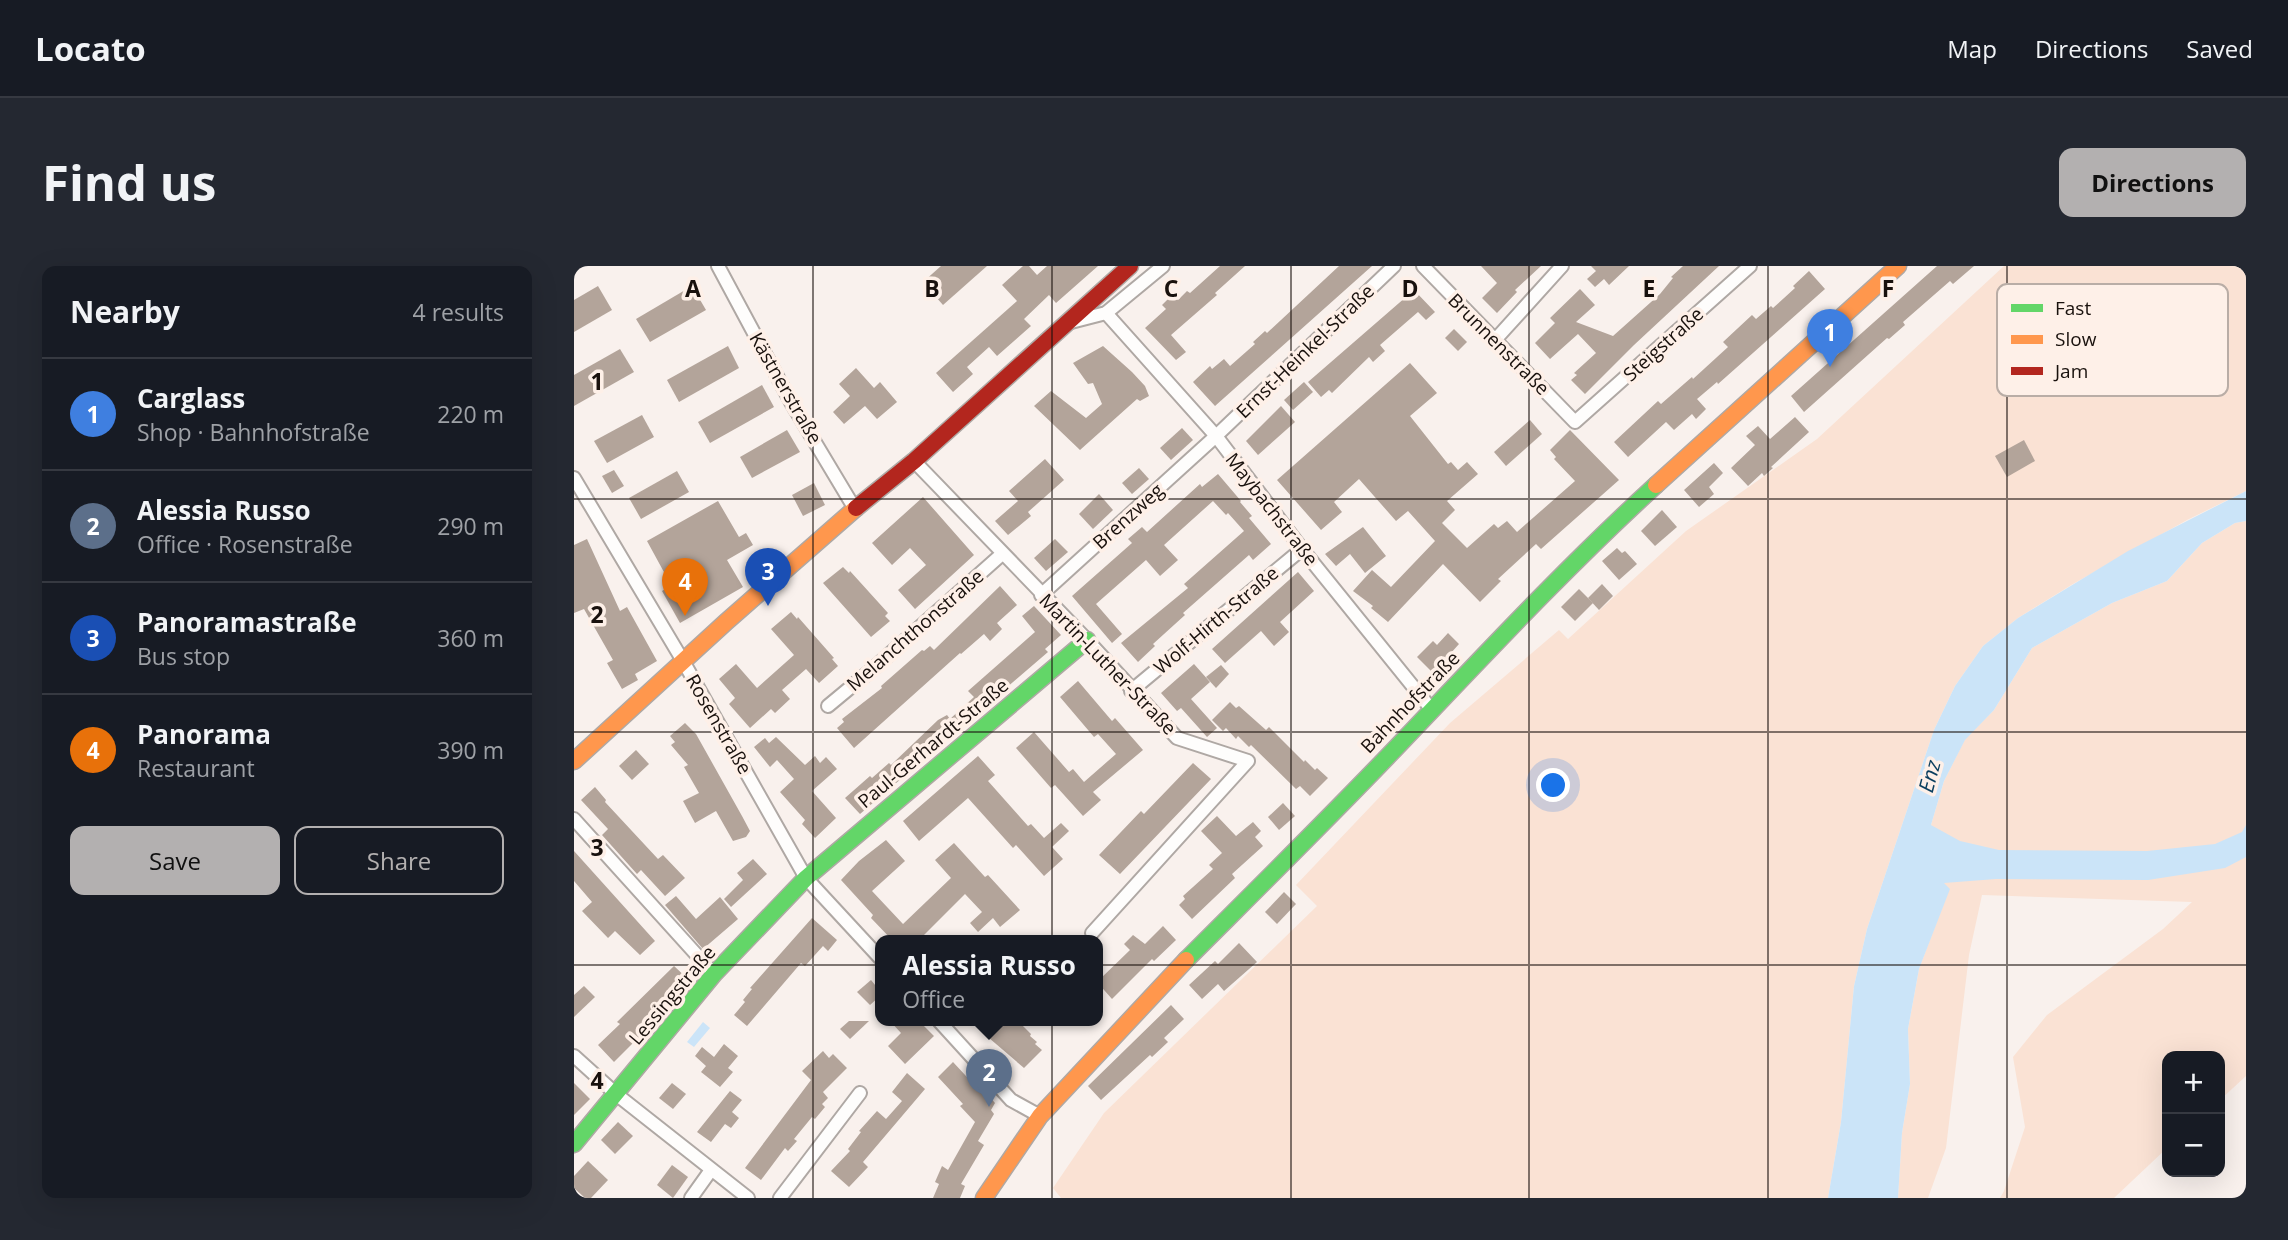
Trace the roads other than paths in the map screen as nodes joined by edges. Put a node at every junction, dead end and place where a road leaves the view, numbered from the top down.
1 (718, 266) edge
2 (1130, 266) edge
3 (1163, 266) edge
4 (1394, 266) edge
5 (1423, 266) edge
6 (1562, 266) edge
7 (1750, 266) edge
8 (1898, 266) edge
9 (1106, 313) junction
10 (1064, 324) junction
11 (1495, 341) junction
12 (1575, 422) joint
13 (1216, 436) junction
14 (914, 461) junction
15 (574, 478) edge
16 (855, 509) junction
17 (1302, 549) junction
18 (1002, 554) junction
19 (1041, 595) junction
20 (1087, 640) junction
21 (683, 661) junction
22 (1131, 691) junction
23 (828, 706) dead end
24 (1432, 709) junction
25 (574, 761) edge
26 (574, 820) edge
27 (807, 878) junction
28 (1092, 933) dead end
29 (875, 953) edge
30 (714, 974) junction
31 (944, 1026) edge
32 (574, 1056) edge
33 (860, 1093) dead end
34 (616, 1094) junction
35 (1040, 1116) junction
36 (574, 1144) edge
37 (711, 1170) junction
38 (691, 1198) edge
39 (748, 1198) edge
40 (780, 1198) edge
41 (984, 1198) edge

1 - 16 street, Kästnerstraße
2 - 10 street
3 - 9 street
4 - 13 street, Ernst-Heinkel-Straße
5 - 11 street, Brunnenstraße
6 - 11 street
7 - 12 street, Steigstraße
8 - 24 street, Bahnhofstraße
9 - 10 street
9 - 13 street, Maybachstraße
10 - 14 street
11 - 12 street, Brunnenstraße
13 - 17 street, Maybachstraße
13 - 19 street, Brenzweg
14 - 16 street
14 - 18 street, Martin-Luther-Straße
15 - 21 street, Rosenstraße
16 - 21 street
17 - 22 street, Wolf-Hirth-Straße
17 - 24 street, Maybachstraße
18 - 19 street, Martin-Luther-Straße
18 - 23 street, Melanchthonstraße
19 - 20 street, Martin-Luther-Straße
20 - 22 street, Martin-Luther-Straße
20 - 27 street, Paul-Gerhardt-Straße
21 - 25 street
21 - 27 street, Rosenstraße
22 - 28 street, Martin-Luther-Straße
24 - 35 street, Bahnhofstraße
26 - 30 street
27 - 29 street, Rosenstraße
27 - 30 street, Lessingstraße
30 - 34 street, Lessingstraße
31 - 35 street
32 - 34 street
33 - 40 street
34 - 36 street, Lessingstraße
34 - 37 street
35 - 41 street, Bahnhofstraße
37 - 38 street
37 - 39 street

